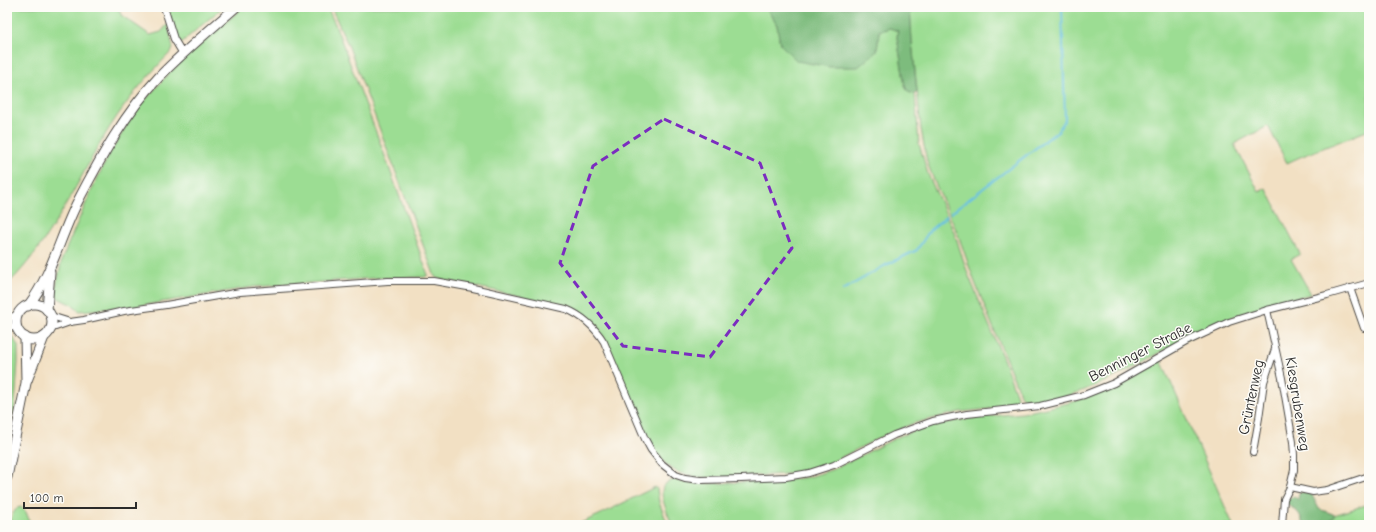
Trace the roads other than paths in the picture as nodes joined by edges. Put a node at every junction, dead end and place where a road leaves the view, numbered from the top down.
1 (164, 7) edge
2 (236, 7) edge
3 (183, 54) junction
4 (50, 268) junction
5 (1369, 283) edge
6 (1350, 288) junction
7 (28, 306) junction
8 (1267, 310) junction
9 (49, 313) junction
10 (18, 315) junction
11 (7, 318) edge
12 (70, 322) junction
13 (7, 326) edge
14 (18, 328) junction
15 (1364, 328) dead end
16 (50, 329) junction
17 (25, 337) junction
18 (44, 337) junction
19 (1276, 349) junction
20 (26, 383) junction
21 (1253, 452) dead end
22 (1369, 476) edge
23 (7, 477) edge
24 (1290, 487) junction
25 (1282, 525) edge

1 - 3 street
2 - 3 main road
3 - 4 main road
4 - 7 main road
4 - 9 main road
5 - 6 street, Benninger Straße
6 - 8 street, Benninger Straße
6 - 15 street
7 - 9 main road
7 - 10 main road
8 - 12 street, Benninger Straße
8 - 19 street, Kiesgrubenweg
9 - 12 street
9 - 16 main road
10 - 11 street
10 - 14 main road
12 - 16 street, Benninger Straße
13 - 14 street
14 - 17 main road
16 - 18 main road
17 - 18 main road
17 - 20 main road
18 - 20 main road
19 - 21 street, Grüntenweg
19 - 24 street, Kiesgrubenweg
20 - 23 main road
22 - 24 street
24 - 25 street, Kiesgrubenweg

